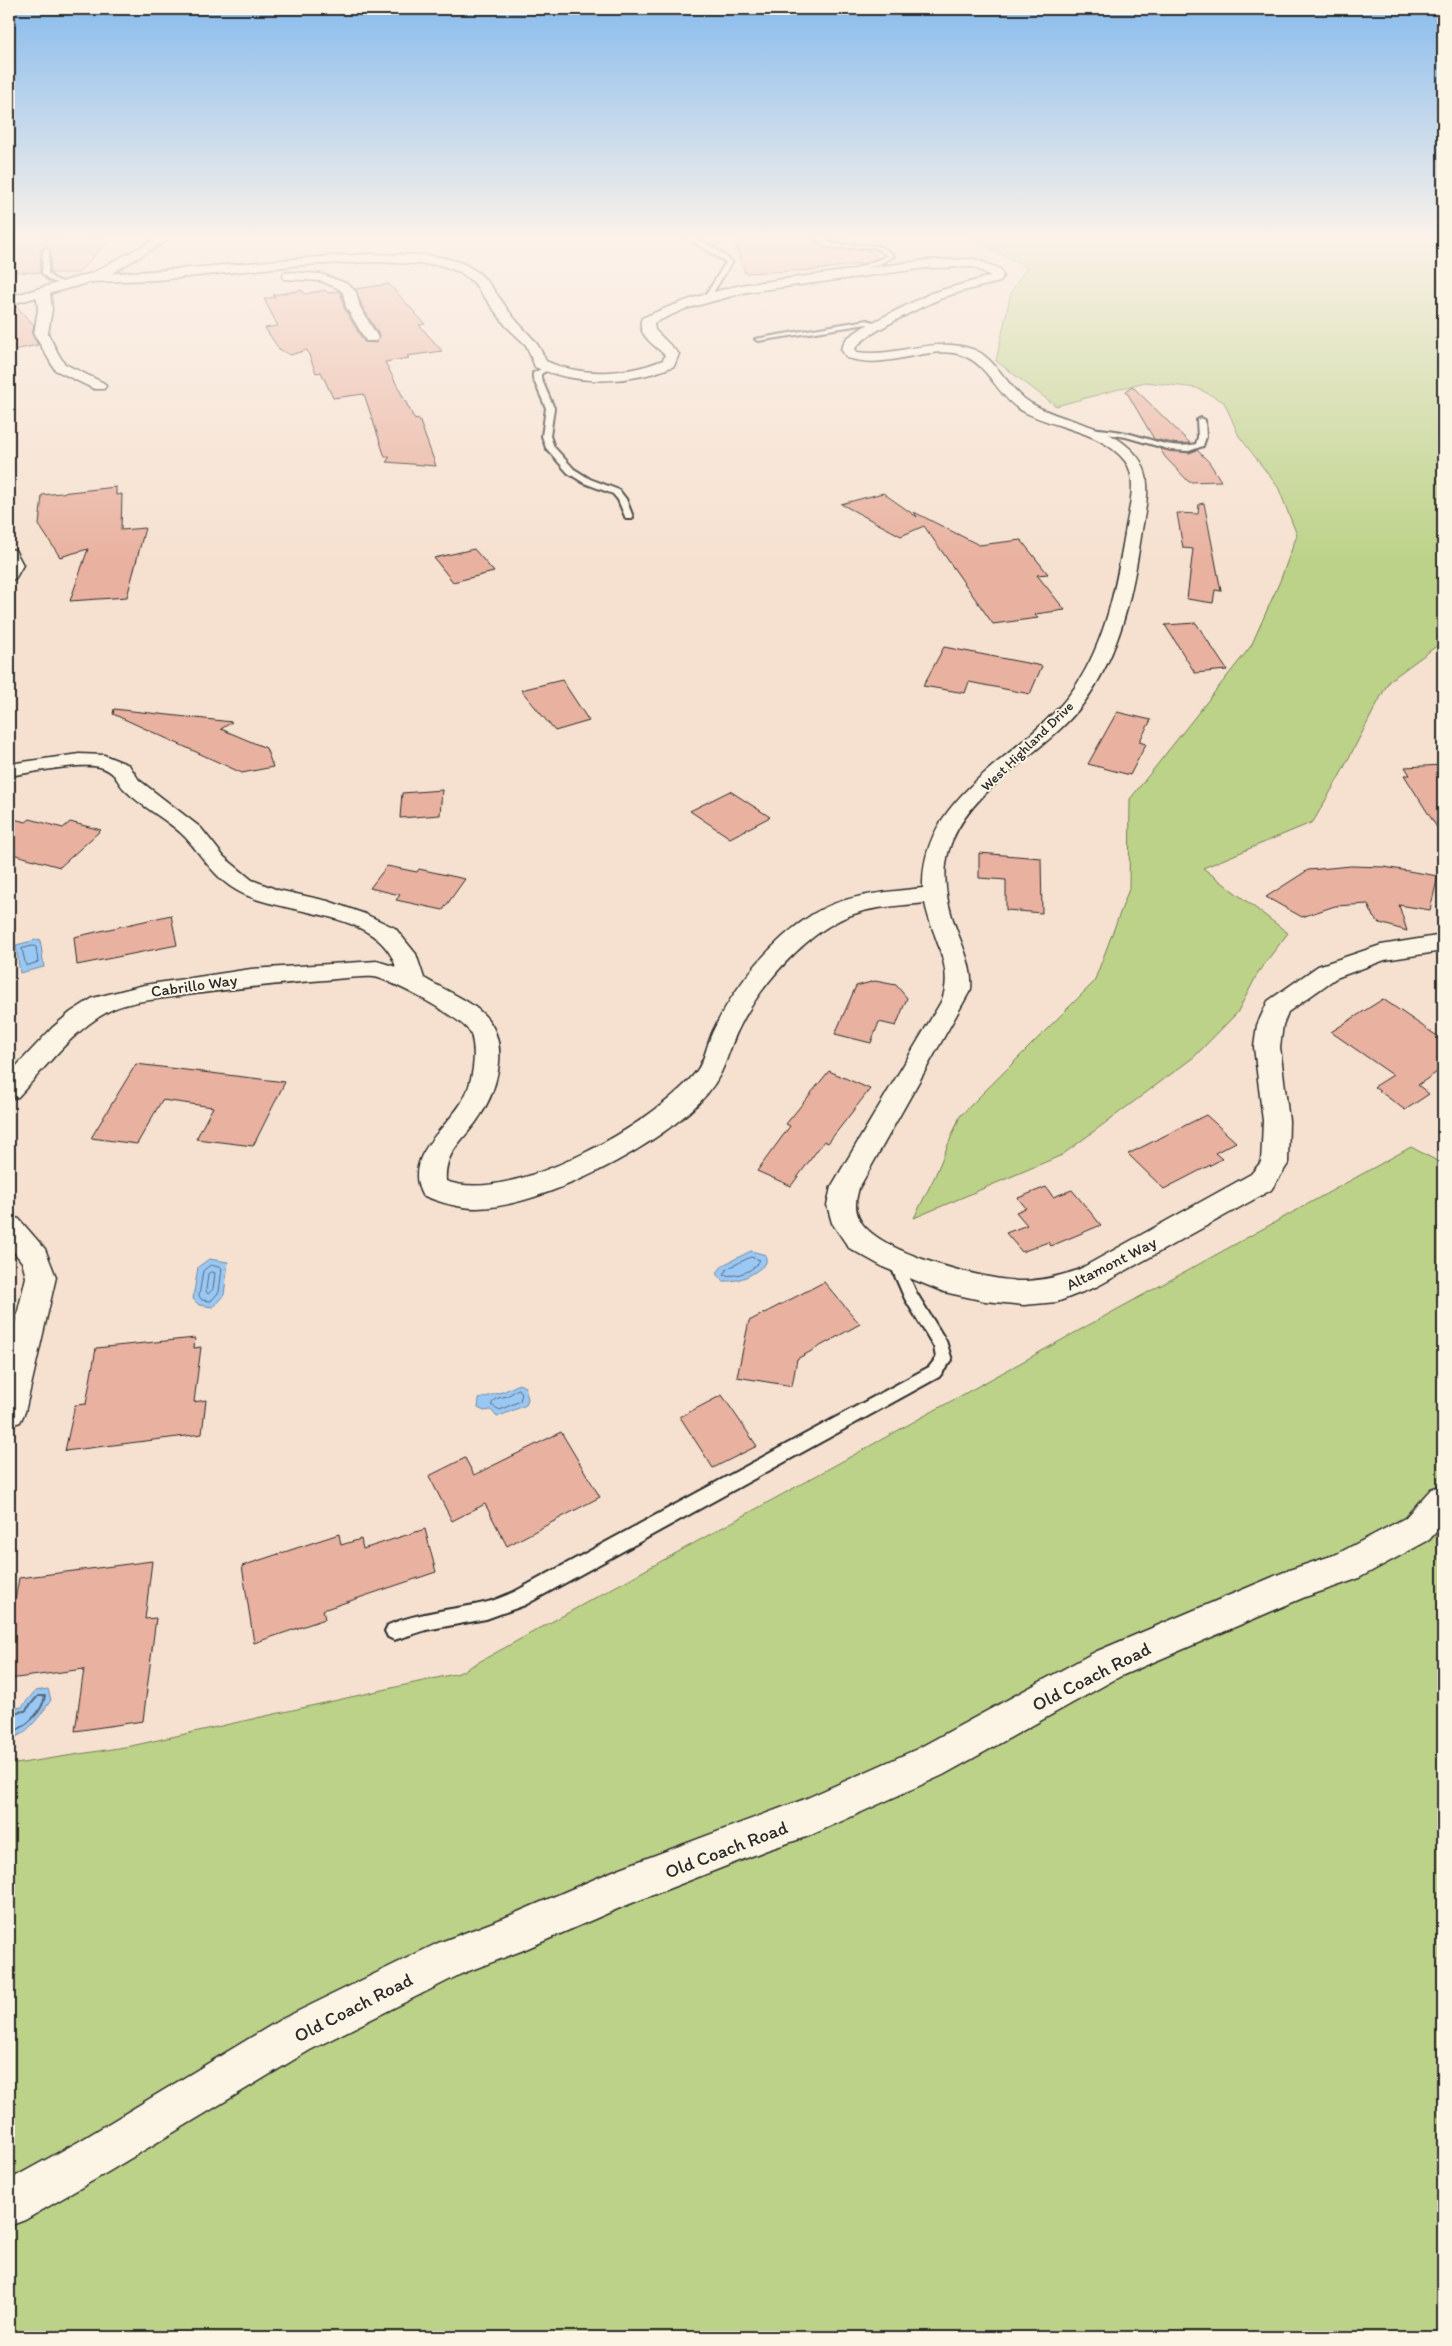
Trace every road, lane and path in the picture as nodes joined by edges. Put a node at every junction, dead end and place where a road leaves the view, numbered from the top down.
1 (47, 344) edge
2 (532, 344) edge
3 (662, 344) edge
4 (850, 344) edge
5 (547, 368) junction
6 (99, 386) dead end
7 (1201, 420) dead end
8 (1085, 430) junction
9 (629, 517) dead end
10 (9, 554) edge
11 (9, 575) edge
12 (9, 770) edge
13 (935, 894) junction
14 (1443, 943) edge
15 (413, 983) junction
16 (9, 1090) edge
17 (9, 1227) edge
18 (895, 1260) junction
19 (9, 1412) edge
20 (1443, 1500) edge
21 (394, 1631) dead end
22 (9, 2204) edge

1 - 6 street
2 - 5 street
3 - 5 street, West Highland Drive
4 - 8 street, West Highland Drive
5 - 9 lane
7 - 8 lane
8 - 13 street, West Highland Drive
10 - 11 street
12 - 15 street
13 - 15 street
13 - 18 street, Altamont Way
14 - 18 street, Altamont Way
15 - 16 street, Cabrillo Way
17 - 19 street
18 - 21 lane
20 - 22 street, Old Coach Road

